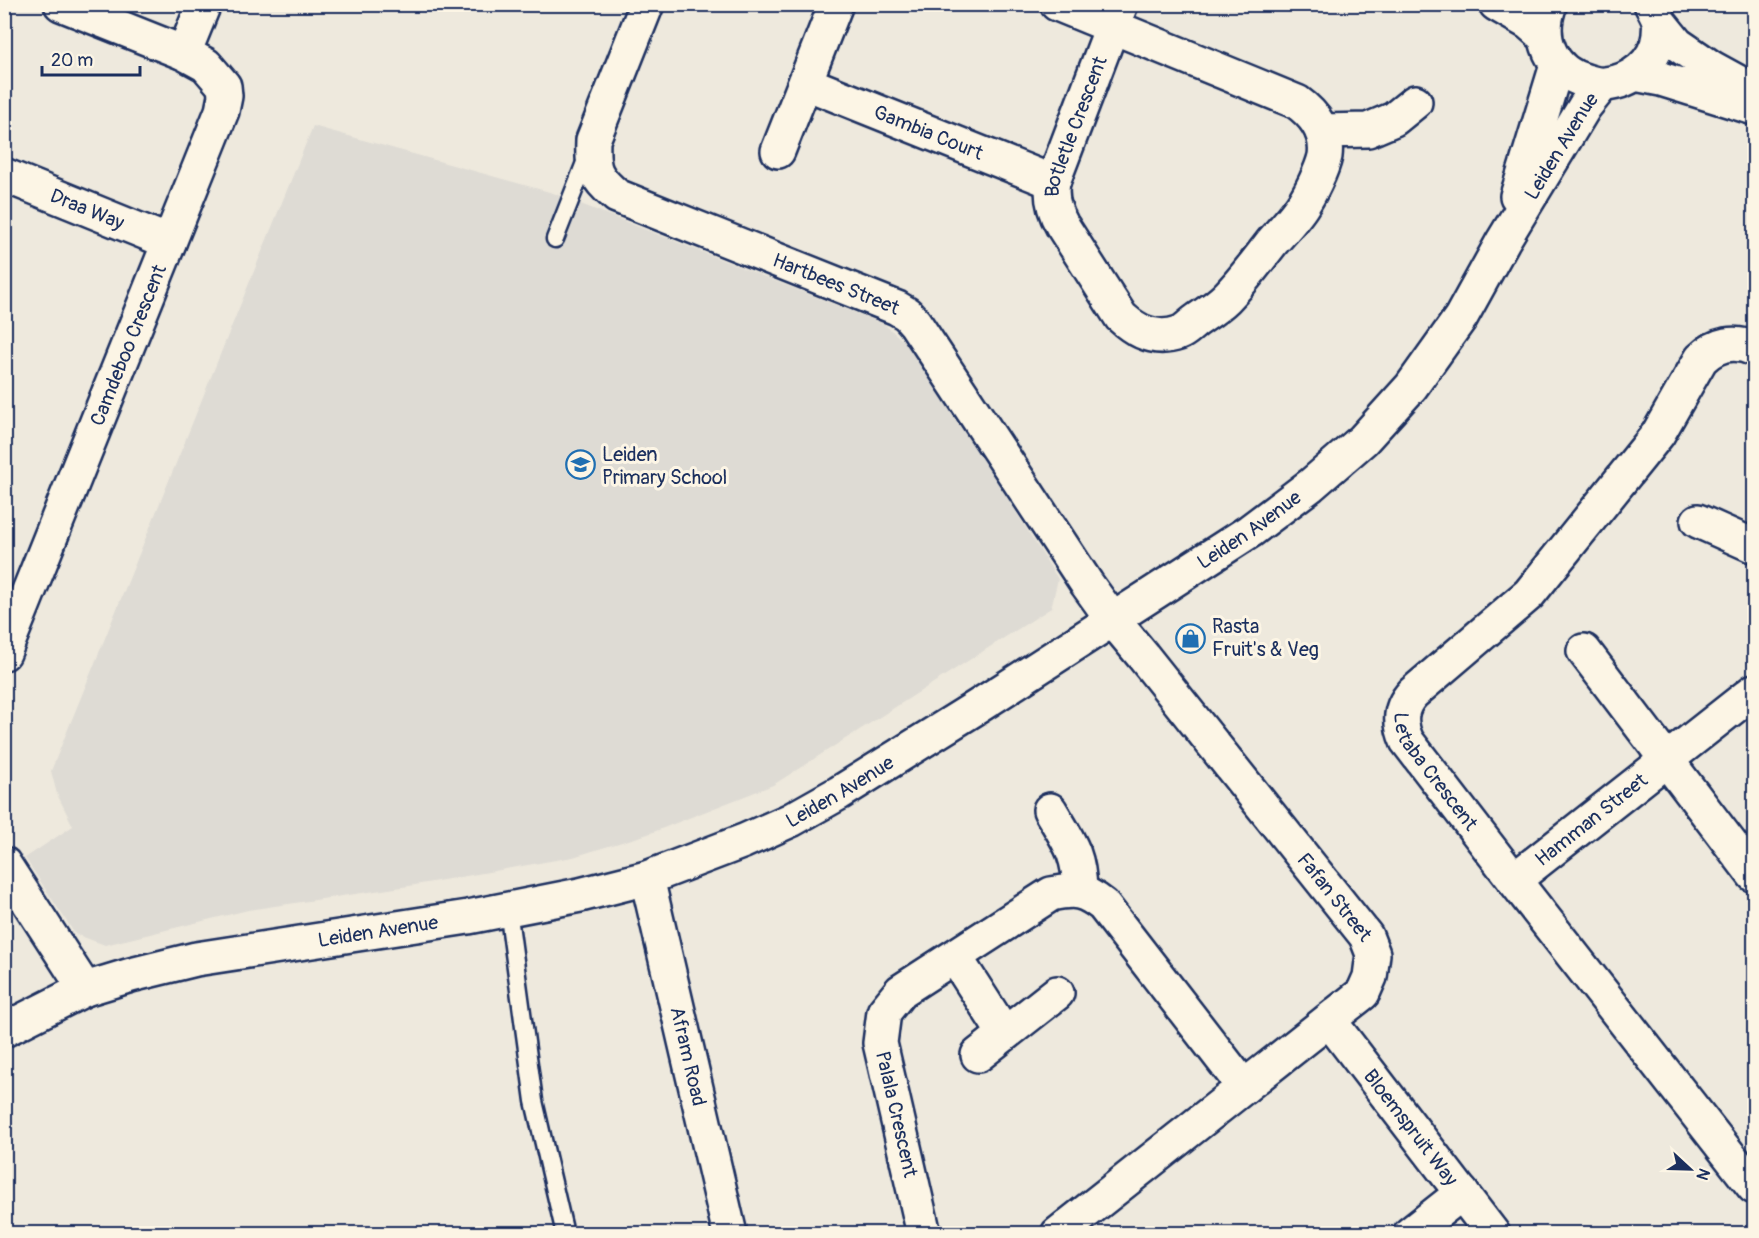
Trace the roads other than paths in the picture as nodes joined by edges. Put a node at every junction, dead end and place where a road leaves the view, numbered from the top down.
1 (61, 4) edge
2 (204, 4) edge
3 (647, 4) edge
4 (836, 4) edge
5 (1058, 4) edge
6 (1496, 4) edge
7 (1550, 4) edge
8 (1656, 14) edge
9 (1117, 16) edge
10 (1551, 51) junction
11 (184, 53) junction
12 (1635, 74) junction
13 (806, 83) junction
14 (1602, 85) junction
15 (1755, 91) edge
16 (1415, 102) dead end
17 (1755, 108) edge
18 (1322, 131) junction
19 (593, 140) junction
20 (778, 151) dead end
21 (4, 175) edge
22 (1053, 182) junction
23 (555, 239) dead end
24 (1503, 241) junction
25 (170, 242) junction
26 (1755, 349) edge
27 (1698, 520) dead end
28 (1755, 546) edge
29 (1113, 620) junction
30 (1584, 651) dead end
31 (4, 653) edge
32 (1755, 692) edge
33 (1668, 761) junction
34 (1050, 810) dead end
35 (4, 864) edge
36 (1755, 875) edge
37 (646, 878) junction
38 (1514, 880) junction
39 (1080, 891) junction
40 (508, 909) junction
41 (955, 957) junction
42 (85, 989) junction
43 (1057, 993) dead end
44 (1329, 1020) junction
45 (4, 1030) edge
46 (1004, 1033) junction
47 (978, 1055) dead end
48 (1244, 1087) junction
49 (1755, 1187) edge
50 (1462, 1193) junction
51 (565, 1233) edge
52 (730, 1233) edge
53 (924, 1233) edge
54 (1058, 1233) edge
55 (1410, 1233) edge
56 (1493, 1233) edge

1 - 11 street, Camdeboo Crescent
2 - 11 street
3 - 19 street, Hartbees Street
4 - 13 street
5 - 9 street
6 - 10 street
7 - 10 street, Leiden Avenue
8 - 12 street
8 - 15 street
9 - 18 street, Botletle Crescent
9 - 22 street, Botletle Crescent
10 - 14 street
10 - 24 street, Leiden Avenue
11 - 25 street, Camdeboo Crescent
12 - 14 street
12 - 17 street
13 - 20 street
13 - 22 street, Gambia Court
14 - 24 street, Leiden Avenue
16 - 18 street
18 - 22 street, Botletle Crescent
19 - 23 lane
19 - 29 street, Hartbees Street
21 - 25 street, Draa Way
24 - 29 street, Leiden Avenue
25 - 31 street, Camdeboo Crescent
26 - 38 street, Letaba Crescent
27 - 28 street
29 - 37 street, Leiden Avenue
29 - 44 street, Fafan Street
30 - 33 street, Hamman Street
32 - 33 street, Hamman Street
33 - 36 street
33 - 38 street, Hamman Street
34 - 39 street
35 - 42 street
37 - 40 street, Leiden Avenue
37 - 52 street, Afram Road
38 - 49 street, Letaba Crescent
39 - 41 street, Palala Crescent
39 - 48 street
40 - 42 street, Leiden Avenue
40 - 51 lane
41 - 46 street
41 - 53 street, Palala Crescent
42 - 45 street, Leiden Avenue
43 - 46 street
44 - 48 street, Fafan Street
44 - 50 street, Bloemspruit Way
46 - 47 street
48 - 54 street, Fafan Street
50 - 55 street
50 - 56 street, Bloemspruit Way

